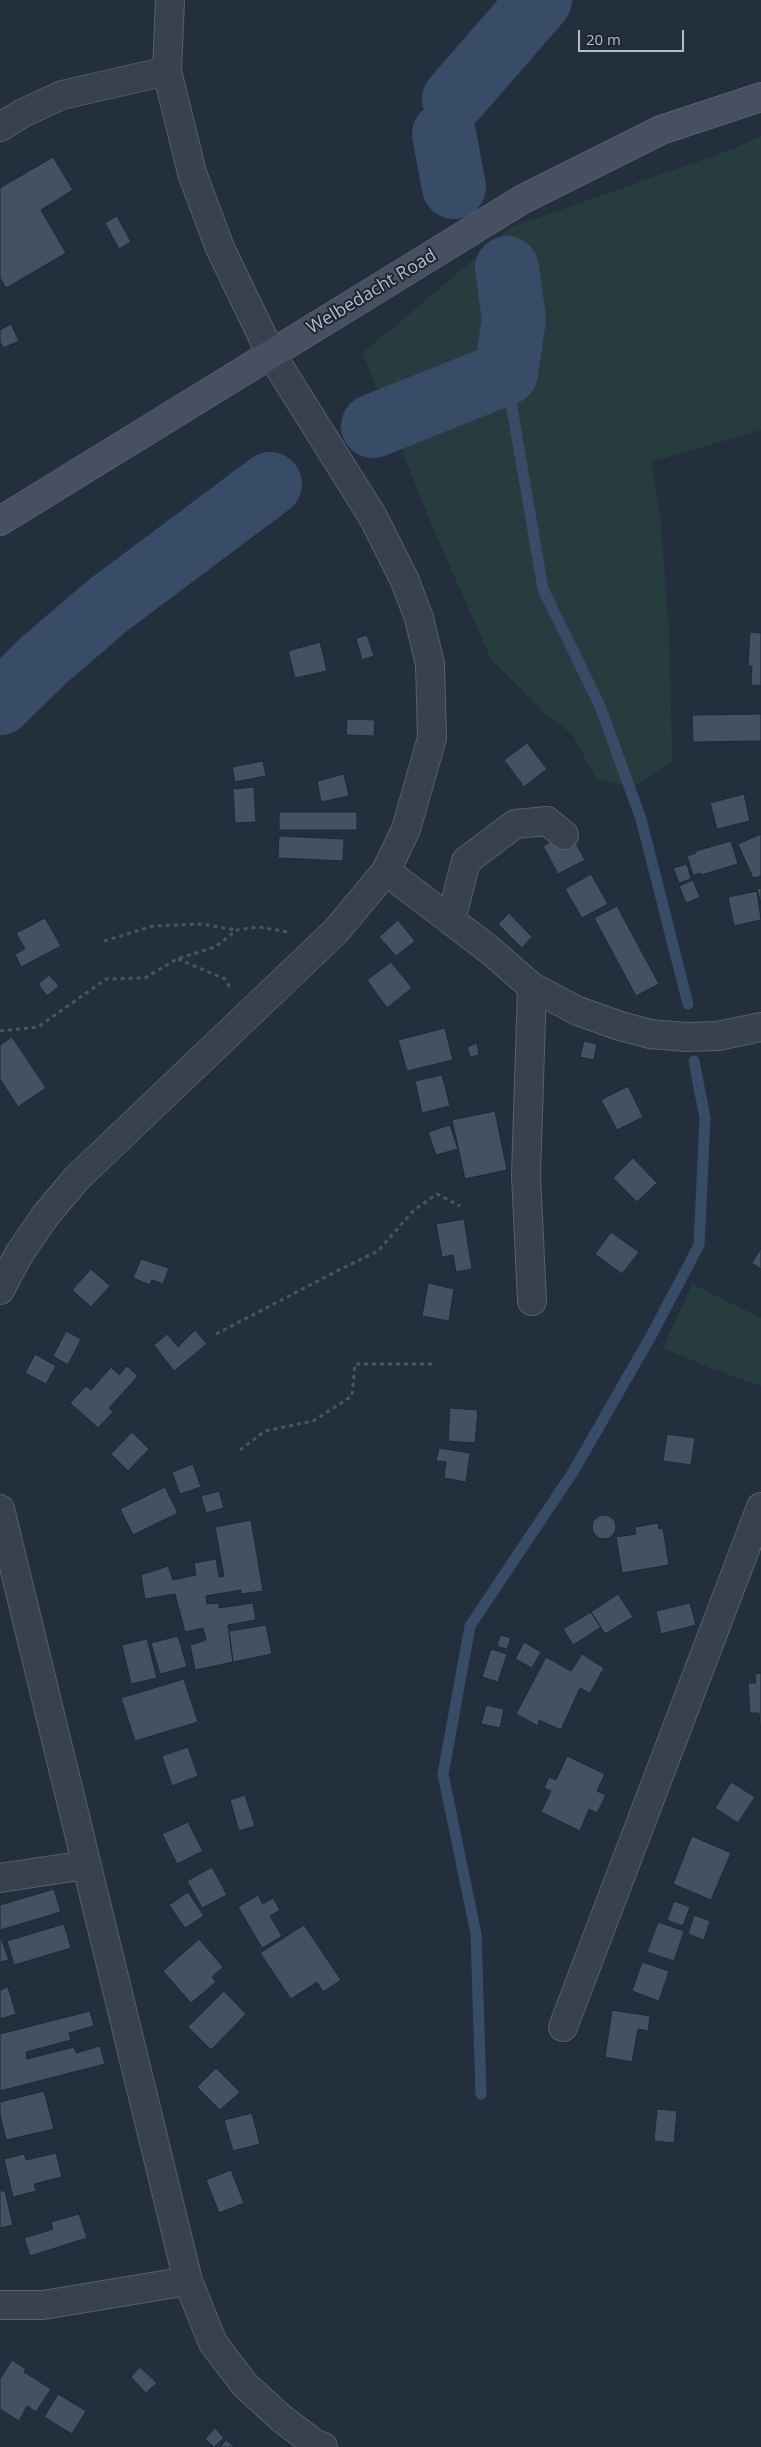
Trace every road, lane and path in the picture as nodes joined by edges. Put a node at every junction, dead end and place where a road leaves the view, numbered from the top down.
1 (170, 0) edge
2 (167, 71) junction
3 (761, 97) edge
4 (0, 127) edge
5 (270, 354) junction
6 (0, 521) edge
7 (564, 835) dead end
8 (386, 871) junction
9 (451, 920) junction
10 (237, 930) junction
11 (328, 939) junction
12 (104, 941) dead end
13 (177, 959) junction
14 (532, 987) junction
15 (245, 1018) junction
16 (761, 1027) edge
17 (0, 1031) edge
18 (460, 1206) dead end
19 (0, 1290) edge
20 (532, 1301) dead end
21 (216, 1334) dead end
22 (436, 1364) dead end
23 (240, 1450) dead end
24 (761, 1507) edge
25 (0, 1509) edge
26 (86, 1865) junction
27 (0, 1878) edge
28 (563, 2027) dead end
29 (188, 2281) junction
30 (0, 2305) edge
31 (323, 2447) edge

1 - 2 street
2 - 4 street
2 - 5 street
3 - 5 street, Welbedacht Road
5 - 6 street, Welbedacht Road
5 - 8 street
7 - 9 street
8 - 9 street
8 - 11 street
9 - 14 street
10 - 11 path
10 - 12 path
10 - 13 path
11 - 15 street
13 - 15 path
13 - 17 path
14 - 16 street
14 - 20 street
15 - 19 street
18 - 21 path
22 - 23 path
24 - 28 street
25 - 26 street
26 - 27 street
26 - 29 street
29 - 30 street
29 - 31 street

